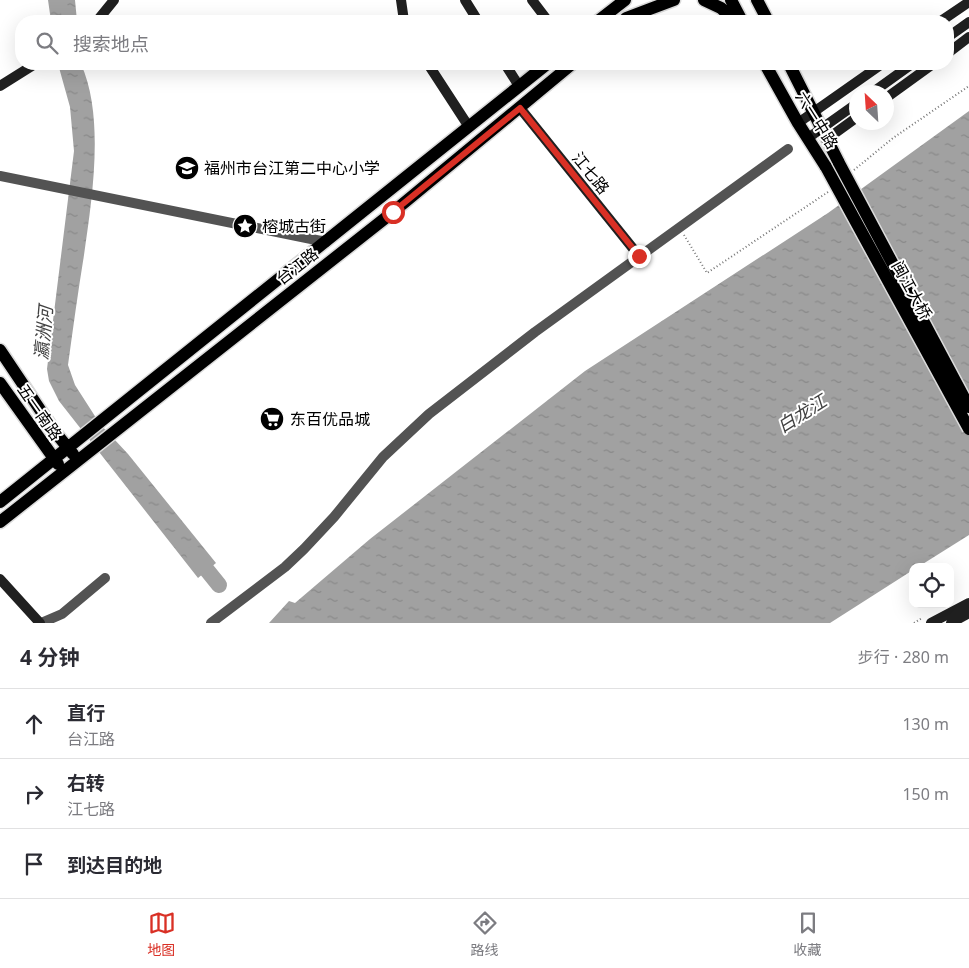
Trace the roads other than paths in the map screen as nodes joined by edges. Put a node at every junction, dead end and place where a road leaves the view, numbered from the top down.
1 (114, 0) edge
2 (401, 0) edge
3 (465, 0) edge
4 (532, 0) edge
5 (625, 0) edge
6 (650, 0) edge
7 (674, 0) edge
8 (704, 0) edge
9 (731, 0) edge
10 (757, 0) edge
11 (763, 0) edge
12 (969, 2) edge
13 (102, 15) edge
14 (403, 15) edge
15 (474, 15) edge
16 (543, 15) edge
17 (606, 15) edge
18 (631, 15) edge
19 (637, 15) edge
20 (729, 15) edge
21 (739, 15) edge
22 (766, 15) edge
23 (767, 15) edge
24 (951, 15) edge
25 (969, 22) edge
26 (954, 33) edge
27 (969, 37) edge
28 (954, 48) edge
29 (25, 70) edge
30 (432, 70) edge
31 (509, 70) edge
32 (539, 70) edge
33 (565, 70) edge
34 (768, 70) edge
35 (792, 70) edge
36 (872, 70) edge
37 (904, 70) edge
38 (925, 70) edge
39 (883, 85) edge
40 (0, 86) edge
41 (519, 86) junction
42 (894, 92) edge
43 (810, 106) junction
44 (520, 108) junction
45 (849, 111) edge
46 (798, 122) junction
47 (849, 122) edge
48 (469, 128) junction
49 (824, 134) junction
50 (808, 138) junction
51 (788, 149) dead end
52 (826, 167) joint
53 (0, 176) edge
54 (326, 242) junction
55 (639, 256) junction
56 (0, 350) edge
57 (0, 383) edge
58 (969, 407) edge
59 (969, 429) edge
60 (68, 448) junction
61 (53, 458) junction
62 (78, 460) junction
63 (64, 471) junction
64 (0, 502) edge
65 (0, 522) edge
66 (105, 578) dead end
67 (0, 579) edge
68 (969, 603) edge
69 (969, 613) edge
70 (40, 623) edge
71 (211, 623) edge
72 (931, 623) edge
73 (951, 623) edge

1 - 13 street
2 - 14 street
3 - 15 street
4 - 16 street
5 - 17 main road
6 - 18 main road
7 - 19 main road
8 - 20 main road
9 - 21 main road
10 - 22 main road
11 - 23 main road
12 - 24 street
25 - 26 street
27 - 28 street
29 - 40 street
30 - 48 street
31 - 41 street
32 - 41 main road, 台江路
33 - 44 main road, 台江路
34 - 46 main road, 六一中路
35 - 43 main road, 六一中路
36 - 43 street
37 - 39 street
38 - 42 street
41 - 48 main road, 台江路
43 - 46 street
43 - 49 main road, 六一中路
44 - 55 street, 江七路
44 - 62 main road, 台江路
45 - 49 street
46 - 50 main road, 六一中路
47 - 49 street
48 - 54 main road, 台江路
49 - 50 street
49 - 58 main road, 闽江大桥, bridge
50 - 52 main road, 六一中路
51 - 55 street
52 - 59 main road, 闽江大桥, bridge
53 - 54 street
54 - 60 main road, 台江路
55 - 71 street
56 - 60 main road, 五一南路
57 - 61 main road, 五一南路
60 - 61 main road
60 - 62 main road, 五一南路
61 - 63 main road, 五一南路
61 - 64 main road
62 - 63 main road
63 - 65 main road
66 - 70 street
67 - 70 street
68 - 72 street
69 - 73 street

